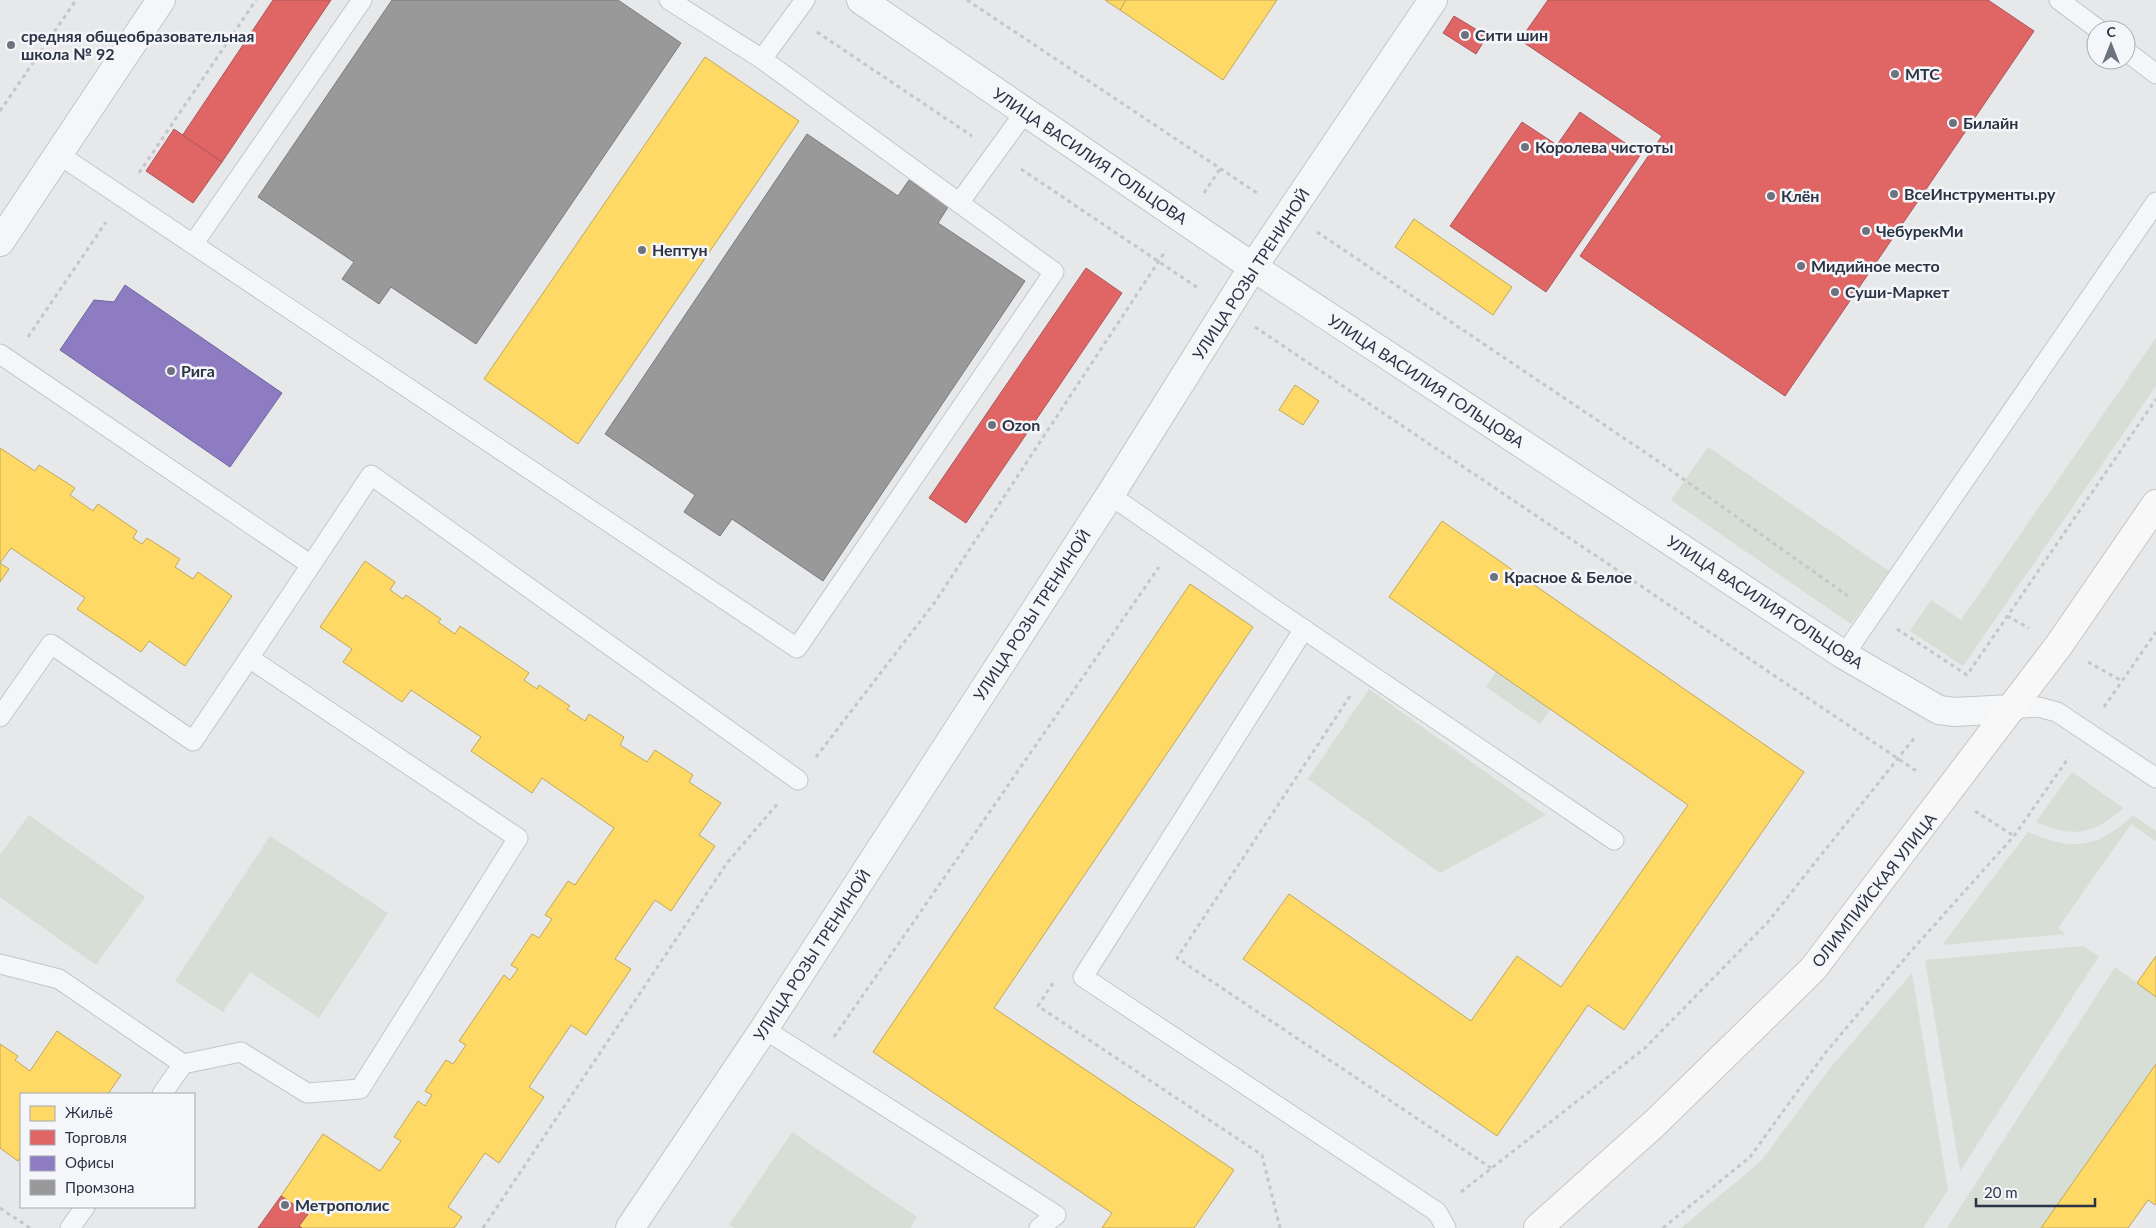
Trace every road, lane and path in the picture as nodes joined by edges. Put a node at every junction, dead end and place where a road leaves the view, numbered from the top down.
1 (76, 0) edge
2 (162, 0) edge
3 (362, 0) edge
4 (669, 0) edge
5 (805, 0) edge
6 (861, 0) edge
7 (967, 0) edge
8 (1433, 0) edge
9 (2068, 3) edge
10 (793, 16) junction
11 (2088, 20) edge
12 (762, 59) junction
13 (2136, 59) edge
14 (2156, 74) edge
15 (0, 111) edge
16 (1025, 112) junction
17 (996, 153) junction
18 (58, 154) junction
19 (1220, 169) junction
20 (2156, 202) edge
21 (959, 203) junction
22 (1289, 213) junction
23 (1186, 221) junction
24 (0, 242) edge
25 (194, 243) junction
26 (1158, 262) junction
27 (1253, 267) junction
28 (1229, 309) junction
29 (0, 354) edge
30 (2156, 399) edge
31 (1110, 495) junction
32 (2156, 504) edge
33 (1162, 562) dead end
34 (311, 565) junction
35 (1872, 614) junction
36 (1304, 629) junction
37 (2156, 632) edge
38 (1844, 655) junction
39 (248, 658) junction
40 (1352, 693) dead end
41 (2011, 709) junction
42 (0, 717) edge
43 (2087, 732) junction
44 (1898, 758) junction
45 (2156, 778) edge
46 (798, 780) junction
47 (1949, 793) junction
48 (2014, 836) junction
49 (1614, 840) dead end
50 (0, 964) edge
51 (1054, 981) dead end
52 (764, 1029) junction
53 (816, 1062) junction
54 (183, 1064) junction
55 (163, 1093) edge
56 (1491, 1168) junction
57 (0, 1208) edge
58 (84, 1208) edge
59 (1442, 1220) edge
60 (30, 1228) edge
61 (70, 1228) edge
62 (483, 1228) edge
63 (630, 1228) edge
64 (1039, 1228) edge
65 (1280, 1228) edge
66 (1538, 1228) edge
67 (1663, 1228) edge

1 - 15 path
2 - 18 street
3 - 25 lane
4 - 12 lane
5 - 10 lane
6 - 16 street, УЛИЦА ВАСИЛИЯ ГОЛЬЦОВА
7 - 19 path
8 - 22 street, УЛИЦА РОЗЫ ТРЕНИНОЙ
9 - 11 lane
10 - 12 lane
10 - 17 path
12 - 21 lane
13 - 14 lane
16 - 17 lane
16 - 23 street, УЛИЦА ВАСИЛИЯ ГОЛЬЦОВА
17 - 21 lane
17 - 26 path
18 - 24 street
18 - 25 lane
19 - 22 path
19 - 23 path
20 - 35 lane
21 - 25 lane
22 - 27 street, УЛИЦА РОЗЫ ТРЕНИНОЙ
22 - 35 path
23 - 26 path
23 - 27 street, УЛИЦА ВАСИЛИЯ ГОЛЬЦОВА
26 - 28 path
26 - 46 path
27 - 28 street, УЛИЦА РОЗЫ ТРЕНИНОЙ
27 - 38 street, УЛИЦА ВАСИЛИЯ ГОЛЬЦОВА
28 - 31 street, УЛИЦА РОЗЫ ТРЕНИНОЙ
28 - 44 path
29 - 34 lane
30 - 35 path
31 - 36 lane
31 - 52 street, УЛИЦА РОЗЫ ТРЕНИНОЙ
32 - 41 street, ОЛИМПИЙСКАЯ УЛИЦА
33 - 53 path
34 - 39 lane
34 - 46 lane
35 - 38 lane
36 - 49 lane
36 - 59 lane
37 - 43 path
38 - 41 street, УЛИЦА ВАСИЛИЯ ГОЛЬЦОВА
39 - 42 lane
39 - 54 lane
40 - 56 path
41 - 43 lane
41 - 47 street, ОЛИМПИЙСКАЯ УЛИЦА
43 - 45 lane
43 - 48 path
44 - 47 path
44 - 56 path
46 - 62 path
47 - 48 path
47 - 66 street, ОЛИМПИЙСКАЯ УЛИЦА
48 - 67 path
50 - 54 lane
51 - 65 path
52 - 53 lane
52 - 63 street, УЛИЦА РОЗЫ ТРЕНИНОЙ
53 - 64 lane
54 - 55 lane
56 - 59 path
57 - 60 path
58 - 61 lane

